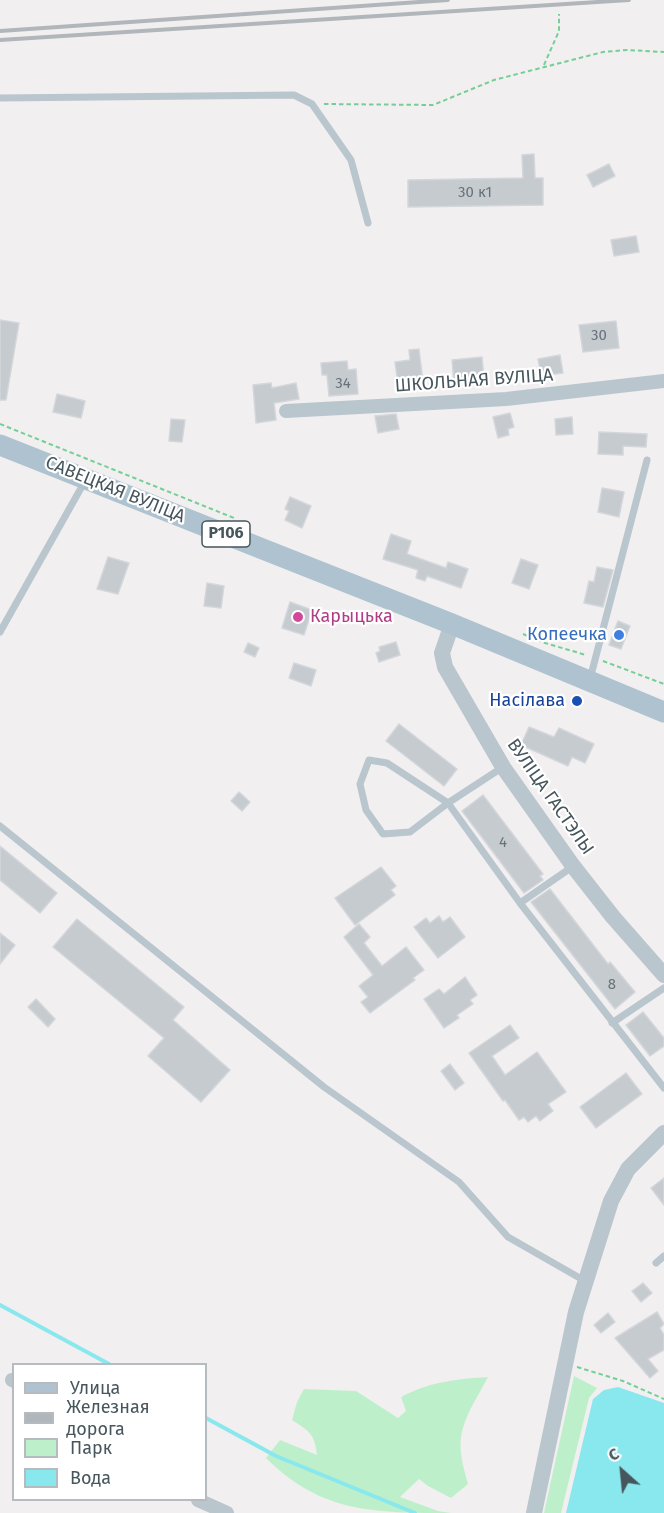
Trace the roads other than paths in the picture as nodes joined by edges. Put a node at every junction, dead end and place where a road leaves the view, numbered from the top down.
1 (0, 98) edge
2 (368, 223) dead end
3 (664, 381) edge
4 (286, 411) dead end
5 (0, 445) edge
6 (646, 460) dead end
7 (86, 478) junction
8 (453, 624) junction
9 (0, 632) edge
10 (589, 681) junction
11 (664, 712) edge
12 (503, 767) junction
13 (448, 803) junction
14 (0, 826) edge
15 (573, 866) junction
16 (520, 903) junction
17 (664, 975) edge
18 (664, 988) edge
19 (612, 1023) junction
20 (664, 1088) edge
21 (664, 1133) edge
22 (664, 1256) edge
23 (656, 1263) dead end
24 (585, 1281) junction
25 (200, 1501) edge
26 (227, 1513) edge
27 (534, 1513) edge

1 - 2 lane
3 - 4 street, ШКОЛЬНАЯ ВУЛІЦА
5 - 7 main road, САВЕЦКАЯ ВУЛІЦА / Р106
6 - 10 lane
7 - 8 main road, САВЕЦКАЯ ВУЛІЦА / Р106
7 - 9 lane
8 - 10 main road, САВЕЦКАЯ ВУЛІЦА / Р106
8 - 12 street, ВУЛІЦА ГАСТЭЛЫ
10 - 11 main road, САВЕЦКАЯ ВУЛІЦА / Р106
12 - 13 lane
12 - 15 street, ВУЛІЦА ГАСТЭЛЫ
13 - 13 lane
13 - 16 lane
14 - 24 lane
15 - 16 lane
15 - 17 street, ВУЛІЦА ГАСТЭЛЫ
16 - 19 lane
18 - 19 lane
19 - 20 lane
21 - 24 street
22 - 23 lane
24 - 27 street
25 - 26 street

